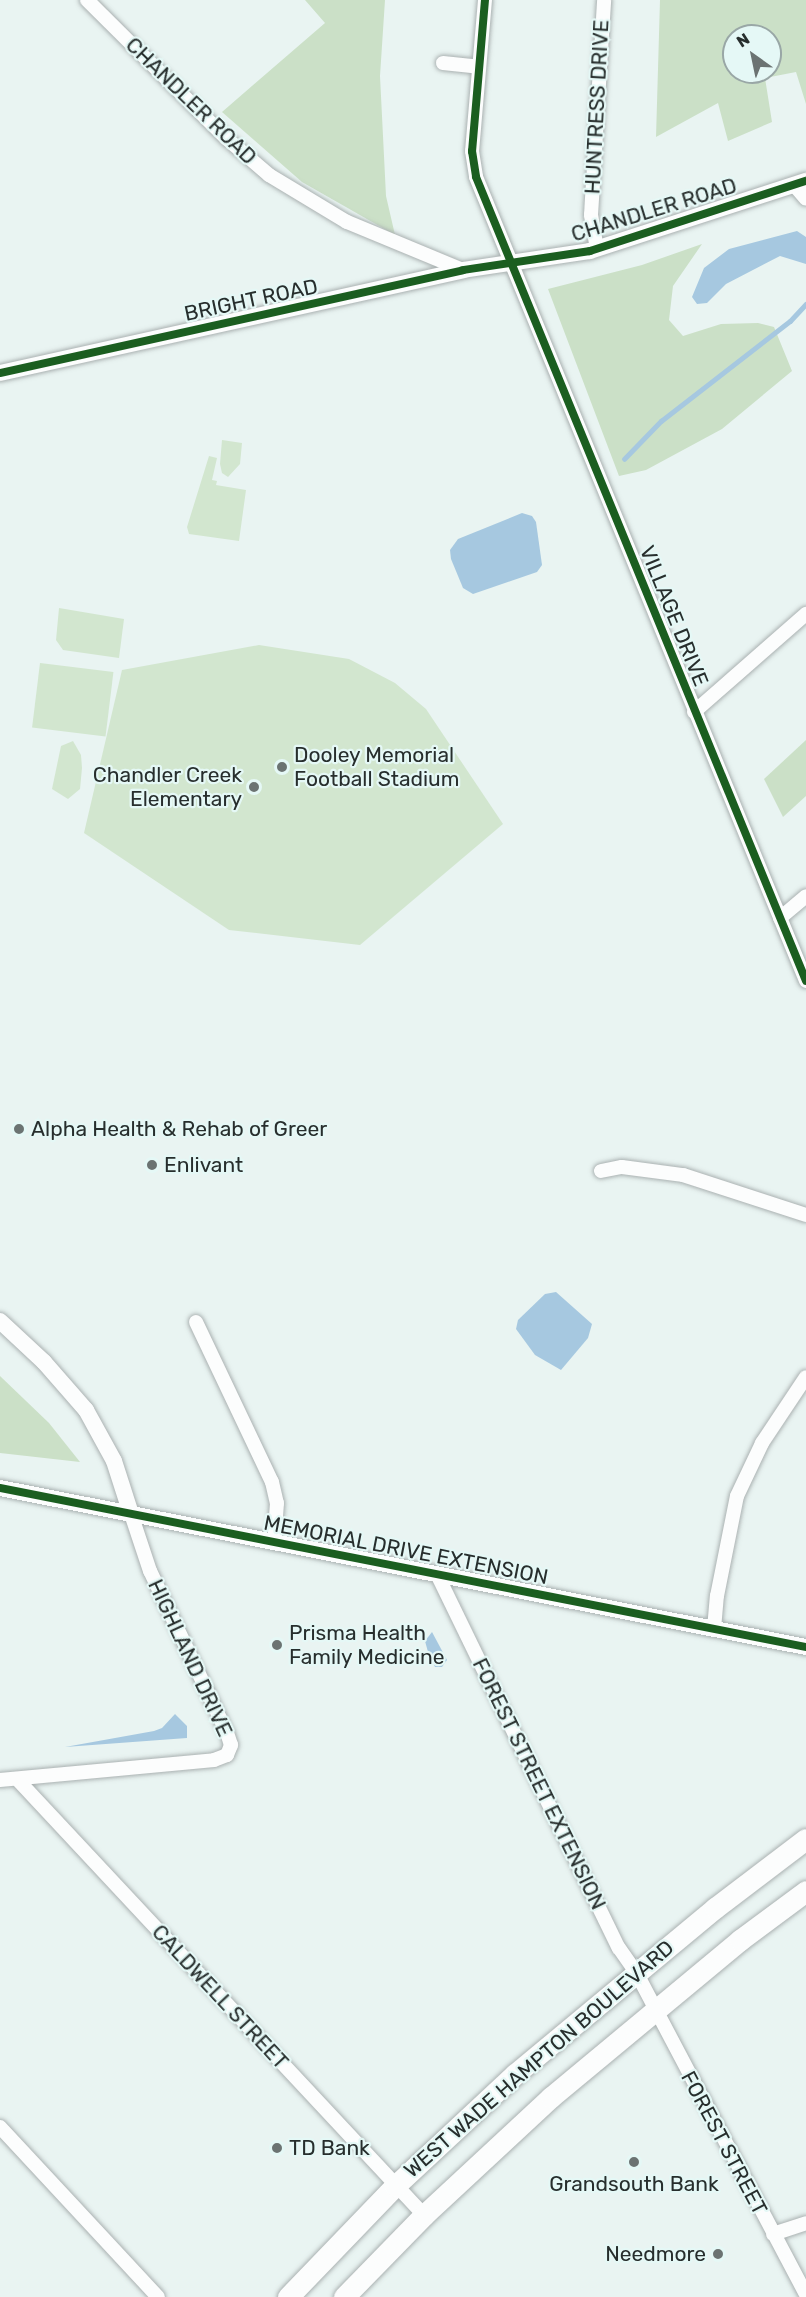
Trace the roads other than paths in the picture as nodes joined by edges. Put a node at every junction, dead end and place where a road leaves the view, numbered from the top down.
1 (87, 0) edge
2 (485, 0) edge
3 (604, 0) edge
4 (443, 63) dead end
5 (479, 67) junction
6 (800, 183) edge
7 (806, 198) edge
8 (597, 249) junction
9 (511, 265) junction
10 (463, 270) junction
11 (0, 373) edge
12 (806, 614) edge
13 (694, 712) junction
14 (806, 896) edge
15 (780, 918) junction
16 (806, 981) edge
17 (600, 1171) dead end
18 (806, 1215) edge
19 (0, 1321) edge
20 (196, 1322) dead end
21 (806, 1377) edge
22 (0, 1488) edge
23 (131, 1514) junction
24 (274, 1543) junction
25 (438, 1574) junction
26 (714, 1629) junction
27 (806, 1647) edge
28 (17, 1779) junction
29 (0, 1780) edge
30 (806, 1839) edge
31 (806, 1891) edge
32 (636, 1972) junction
33 (650, 2000) junction
34 (0, 2127) edge
35 (395, 2186) junction
36 (424, 2215) junction
37 (806, 2223) edge
38 (772, 2234) junction
39 (806, 2294) edge
40 (158, 2297) edge
41 (288, 2297) edge
42 (344, 2297) edge

1 - 10 street, CHANDLER ROAD
2 - 5 street, VILLAGE DRIVE
3 - 8 street, HUNTRESS DRIVE
4 - 5 street
5 - 9 street, VILLAGE DRIVE
6 - 7 street
6 - 8 street, CHANDLER ROAD
8 - 9 street, CHANDLER ROAD
9 - 10 street, BRIGHT ROAD
9 - 13 street, VILLAGE DRIVE
10 - 11 street, BRIGHT ROAD
12 - 13 street
13 - 15 street, VILLAGE DRIVE
14 - 15 street
15 - 16 street, VILLAGE DRIVE
17 - 18 street
19 - 23 street
20 - 24 street
21 - 26 street
22 - 23 street, MEMORIAL DRIVE EXTENSION
23 - 24 street, MEMORIAL DRIVE EXTENSION
23 - 28 street, HIGHLAND DRIVE
24 - 25 street, MEMORIAL DRIVE EXTENSION
25 - 26 street, MEMORIAL DRIVE EXTENSION
25 - 32 street, FOREST STREET EXTENSION
26 - 27 street, MEMORIAL DRIVE EXTENSION
28 - 29 street, HIGHLAND DRIVE
28 - 35 street, CALDWELL STREET
30 - 32 main road, WEST WADE HAMPTON BOULEVARD
31 - 33 main road, WEST WADE HAMPTON BOULEVARD
32 - 33 street, FOREST STREET EXTENSION
32 - 35 main road, WEST WADE HAMPTON BOULEVARD
33 - 36 main road, WEST WADE HAMPTON BOULEVARD
33 - 38 street, FOREST STREET
34 - 40 street
35 - 36 street, CALDWELL STREET
35 - 41 main road, WEST WADE HAMPTON BOULEVARD
36 - 42 main road, WEST WADE HAMPTON BOULEVARD
37 - 38 street
38 - 39 street, FOREST STREET

